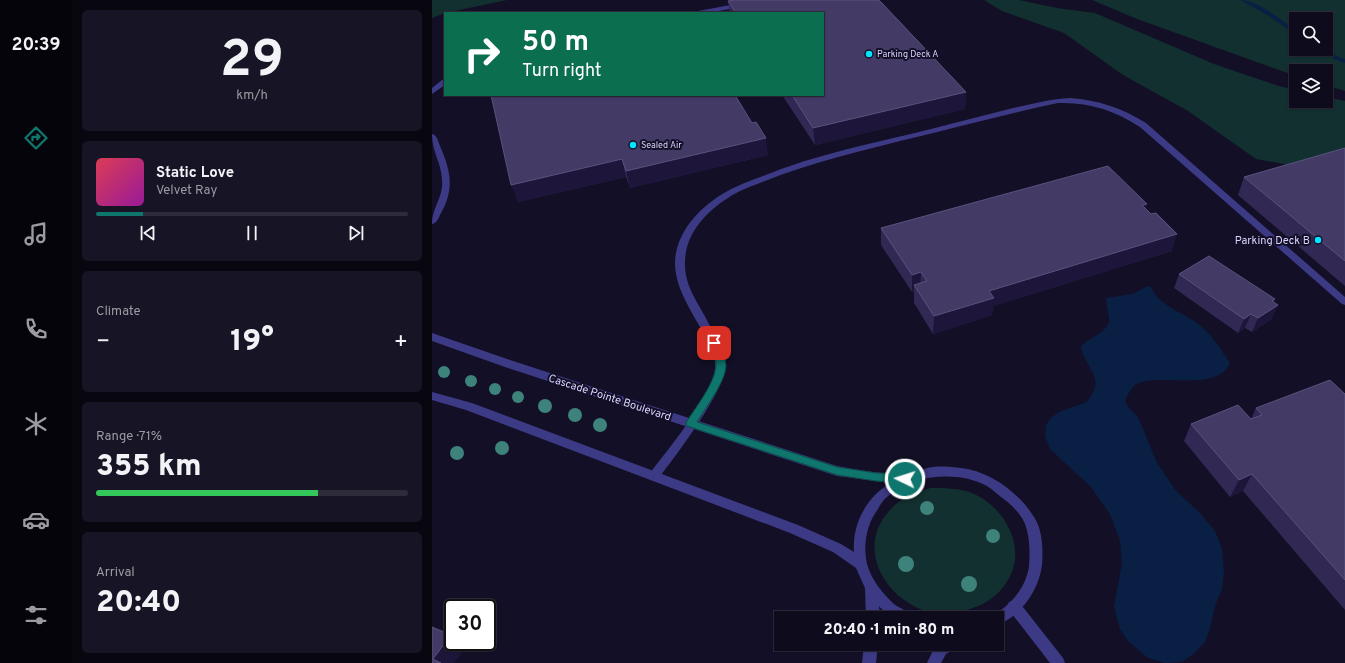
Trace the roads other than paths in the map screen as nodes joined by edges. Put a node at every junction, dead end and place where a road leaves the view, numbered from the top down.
1 (768, 0) edge
2 (703, 12) edge
3 (444, 83) edge
4 (432, 92) edge
5 (432, 136) edge
6 (432, 221) edge
7 (1345, 302) edge
8 (432, 337) edge
9 (432, 396) edge
10 (691, 424) junction
11 (654, 476) junction
12 (905, 479) junction
13 (860, 564) junction
14 (871, 588) junction
15 (1014, 606) junction
16 (873, 611) edge
17 (894, 611) edge
18 (1004, 615) edge
19 (870, 651) edge
20 (940, 651) edge
21 (869, 663) edge
22 (934, 663) edge
23 (1058, 663) edge

1 - 2 street
3 - 4 street
5 - 6 street
7 - 10 street
8 - 10 street, Cascade Pointe Boulevard
9 - 11 street
10 - 11 street
10 - 12 street, Cascade Pointe Boulevard
11 - 13 street
12 - 13 street
12 - 15 street
13 - 14 street
14 - 16 street
14 - 17 street
15 - 18 street
15 - 23 street
19 - 21 street
20 - 22 street

